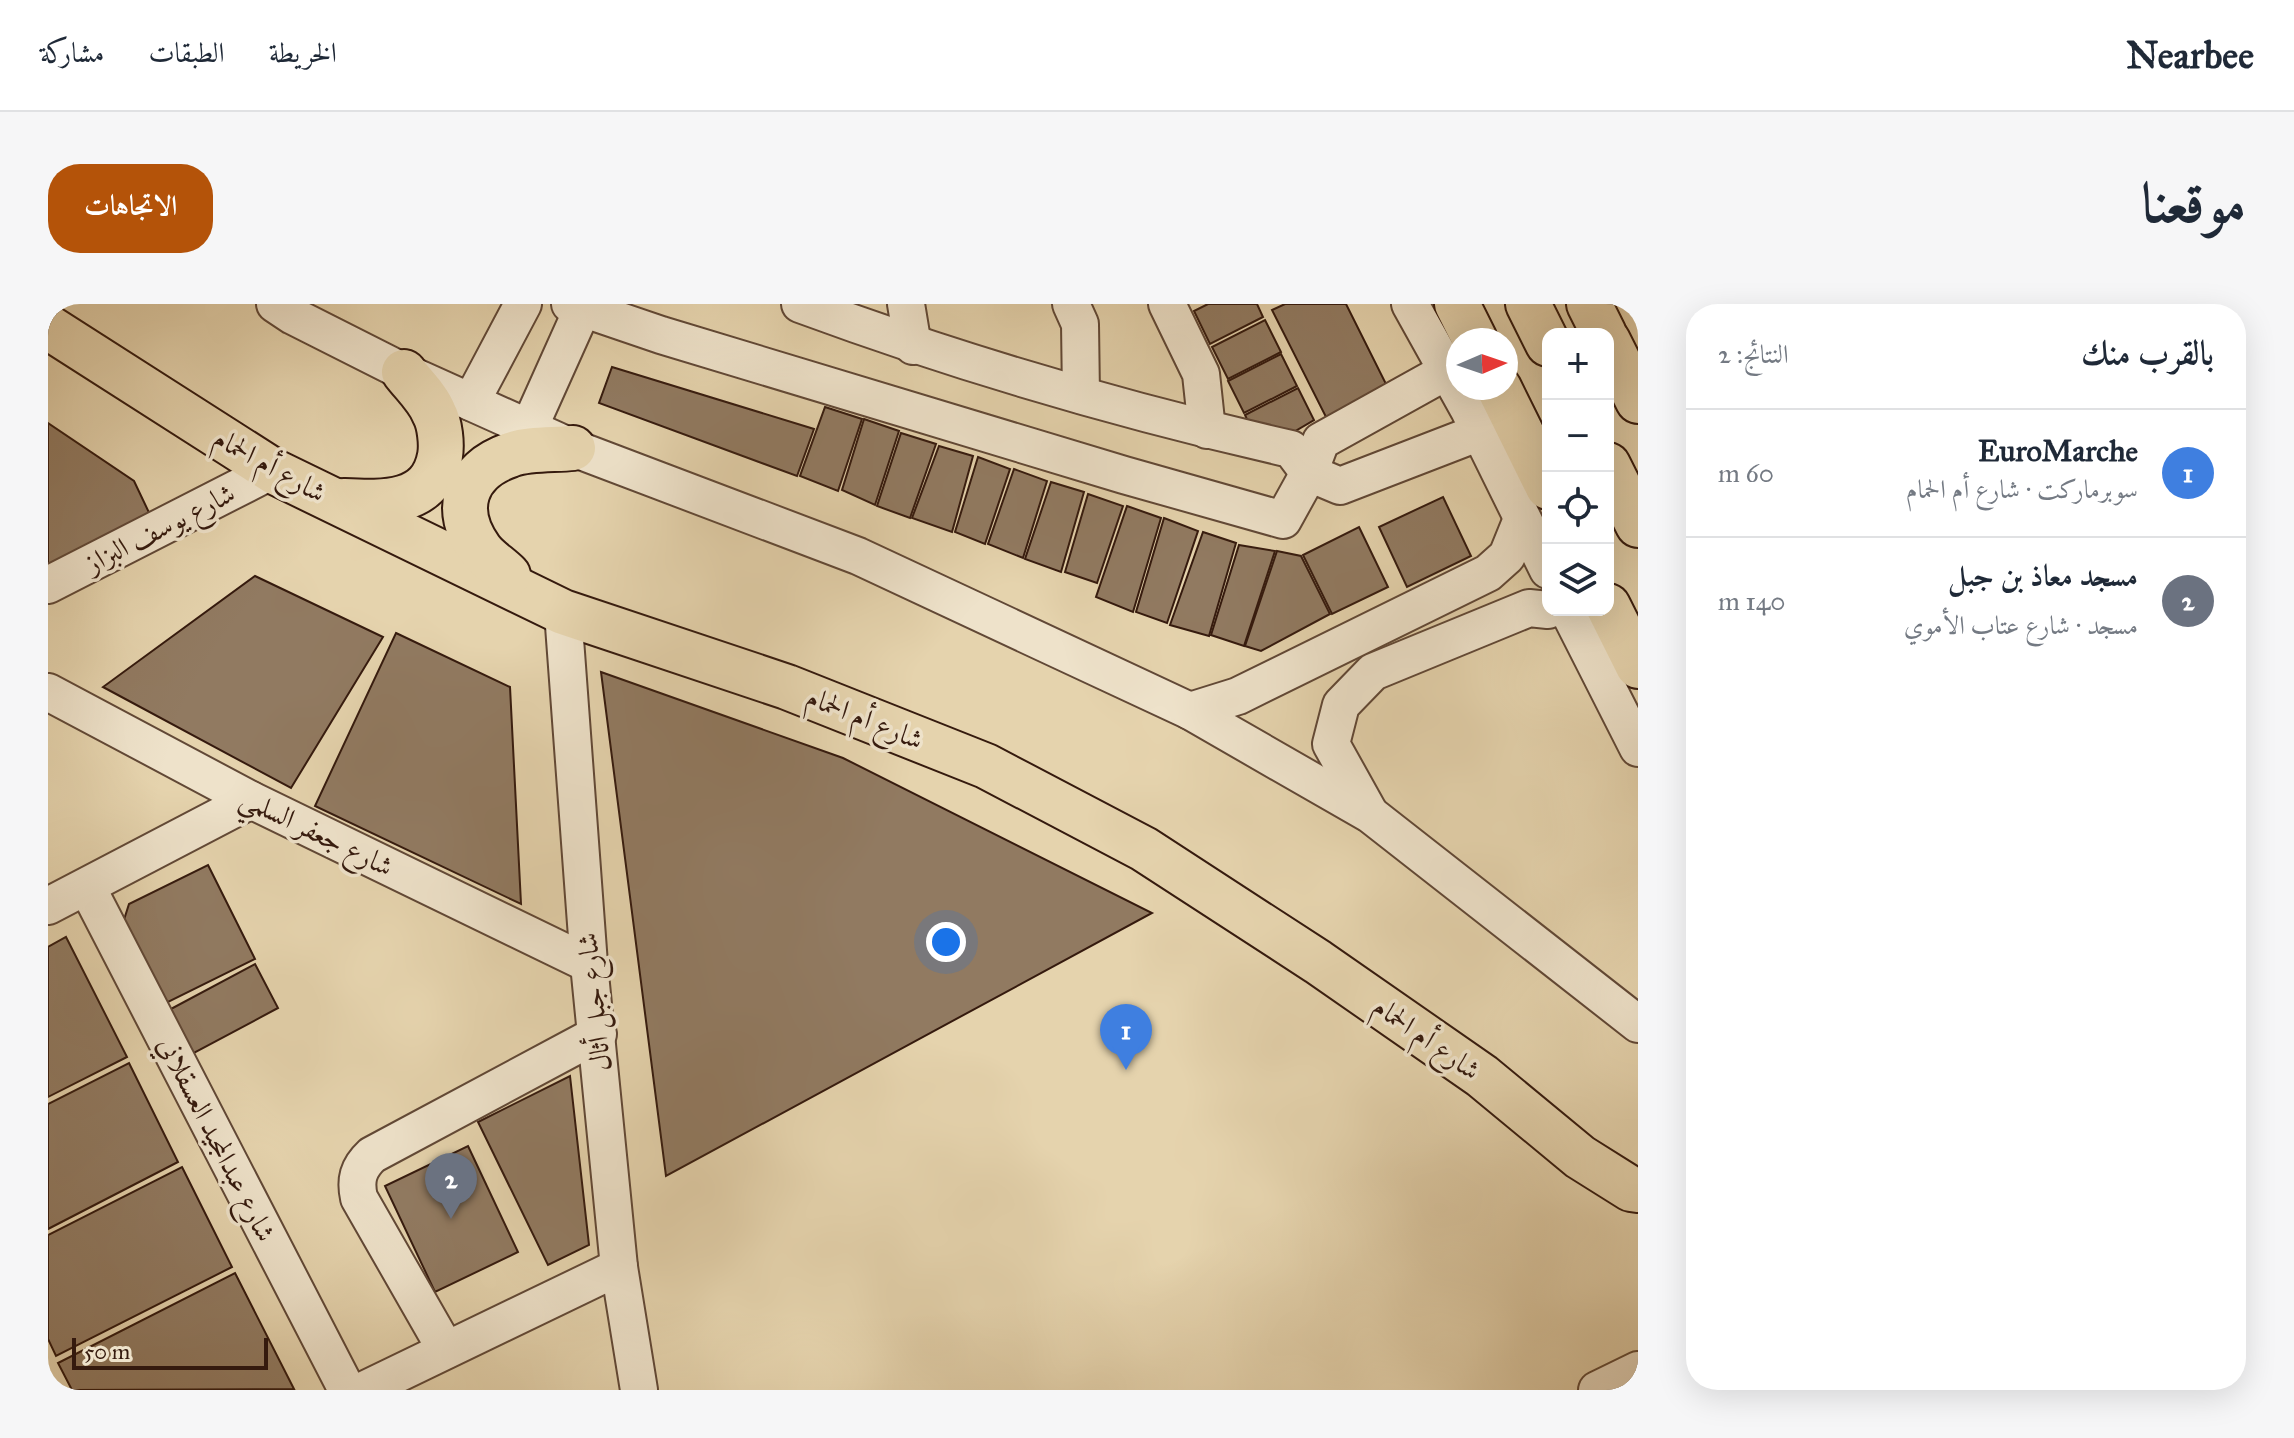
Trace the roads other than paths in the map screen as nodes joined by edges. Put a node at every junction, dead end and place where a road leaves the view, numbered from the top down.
1 (275, 304) edge
2 (523, 304) edge
3 (800, 304) edge
4 (906, 304) edge
5 (1071, 304) edge
6 (1167, 304) edge
7 (1410, 304) edge
8 (1457, 304) edge
9 (1528, 304) edge
10 (576, 307) edge
11 (1601, 318) edge
12 (48, 327) edge
13 (1459, 328) edge
14 (1542, 332) edge
15 (1446, 341) edge
16 (913, 346) junction
17 (1446, 365) edge
18 (404, 372) junction
19 (1081, 395) junction
20 (1472, 400) edge
21 (1503, 400) edge
22 (1638, 401) edge
23 (471, 402) junction
24 (529, 428) junction
25 (1207, 430) junction
26 (1480, 432) junction
27 (573, 448) junction
28 (271, 471) junction
29 (1612, 472) edge
30 (1309, 473) junction
31 (333, 501) junction
32 (1535, 503) edge
33 (1638, 525) edge
34 (1543, 544) edge
35 (48, 585) edge
36 (544, 602) junction
37 (1542, 609) edge
38 (1571, 616) edge
39 (1576, 616) edge
40 (1638, 666) edge
41 (48, 692) edge
42 (1190, 711) junction
43 (1638, 748) edge
44 (251, 800) junction
45 (1371, 815) junction
46 (87, 887) junction
47 (48, 906) edge
48 (589, 964) junction
49 (1638, 1024) edge
50 (598, 1034) junction
51 (1638, 1190) edge
52 (619, 1267) junction
53 (446, 1350) junction
54 (1638, 1370) edge
55 (347, 1390) edge
56 (364, 1390) edge
57 (639, 1390) edge
58 (1597, 1390) edge

1 - 18 street
2 - 23 street
3 - 16 street
4 - 16 street
5 - 19 street
6 - 25 street
7 - 15 street
8 - 13 main road
9 - 14 main road
10 - 24 street
10 - 30 street
11 - 22 main road
12 - 28 main road, شارع أم الحمام
16 - 19 street
17 - 30 street
18 - 23 street
18 - 31 main road
19 - 25 street
20 - 26 street
21 - 32 main road
23 - 24 street
24 - 27 street
25 - 30 street
26 - 30 street
26 - 32 street
27 - 36 main road
27 - 42 street
28 - 31 main road, شارع أم الحمام
28 - 35 street, شارع يوسف البزاز
29 - 33 main road
31 - 36 main road, شارع أم الحمام
32 - 34 street
32 - 42 street
36 - 48 street, شارع جبل أثال
36 - 51 main road, شارع أم الحمام
37 - 45 street
38 - 43 street
39 - 40 main road
41 - 44 street, شارع جعفر السلمي
42 - 45 street
44 - 46 street
44 - 48 street, شارع جعفر السلمي
45 - 49 street
46 - 47 street
46 - 55 street, شارع عبدالمجيد العسقلاني
48 - 50 street, شارع جبل أثال
50 - 52 street, شارع جبل أثال
50 - 53 street
52 - 53 street
52 - 57 street, شارع جبل أثال
53 - 56 street
54 - 58 street

